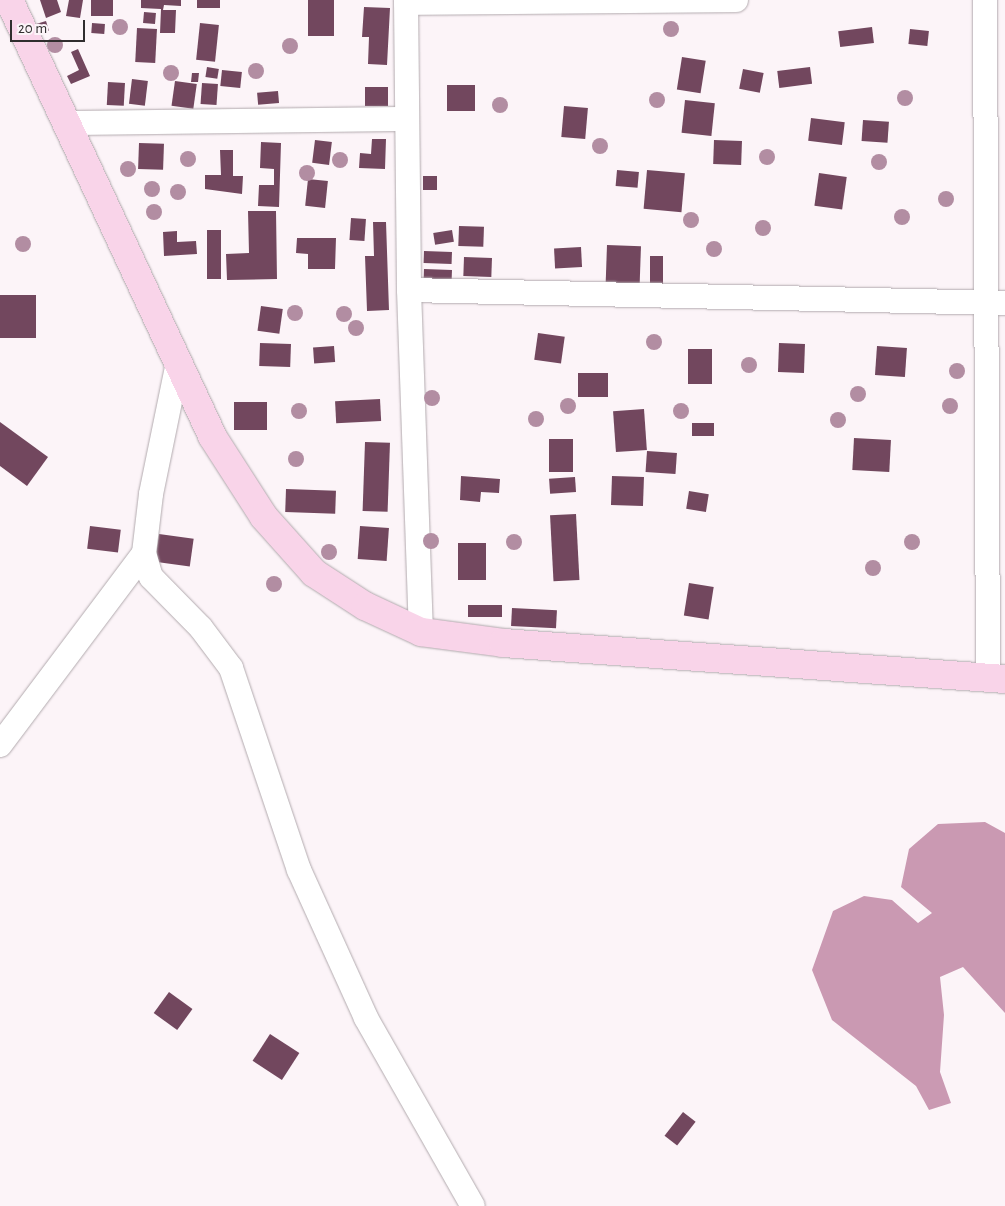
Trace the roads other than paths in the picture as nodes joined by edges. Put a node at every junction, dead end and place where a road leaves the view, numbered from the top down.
1 (9, 0) edge
2 (736, 0) edge
3 (985, 0) edge
4 (406, 2) edge
5 (407, 119) junction
6 (67, 123) junction
7 (409, 290) junction
8 (996, 303) edge
9 (178, 362) junction
10 (144, 553) junction
11 (421, 632) junction
12 (996, 678) edge
13 (0, 745) edge
14 (472, 1206) edge

1 - 6 main road
2 - 4 street
3 - 8 street
4 - 5 street
5 - 6 street
5 - 7 street
6 - 9 main road
7 - 8 street
7 - 11 street
8 - 12 street
9 - 10 street
9 - 11 main road
10 - 13 street
10 - 14 street
11 - 12 main road

